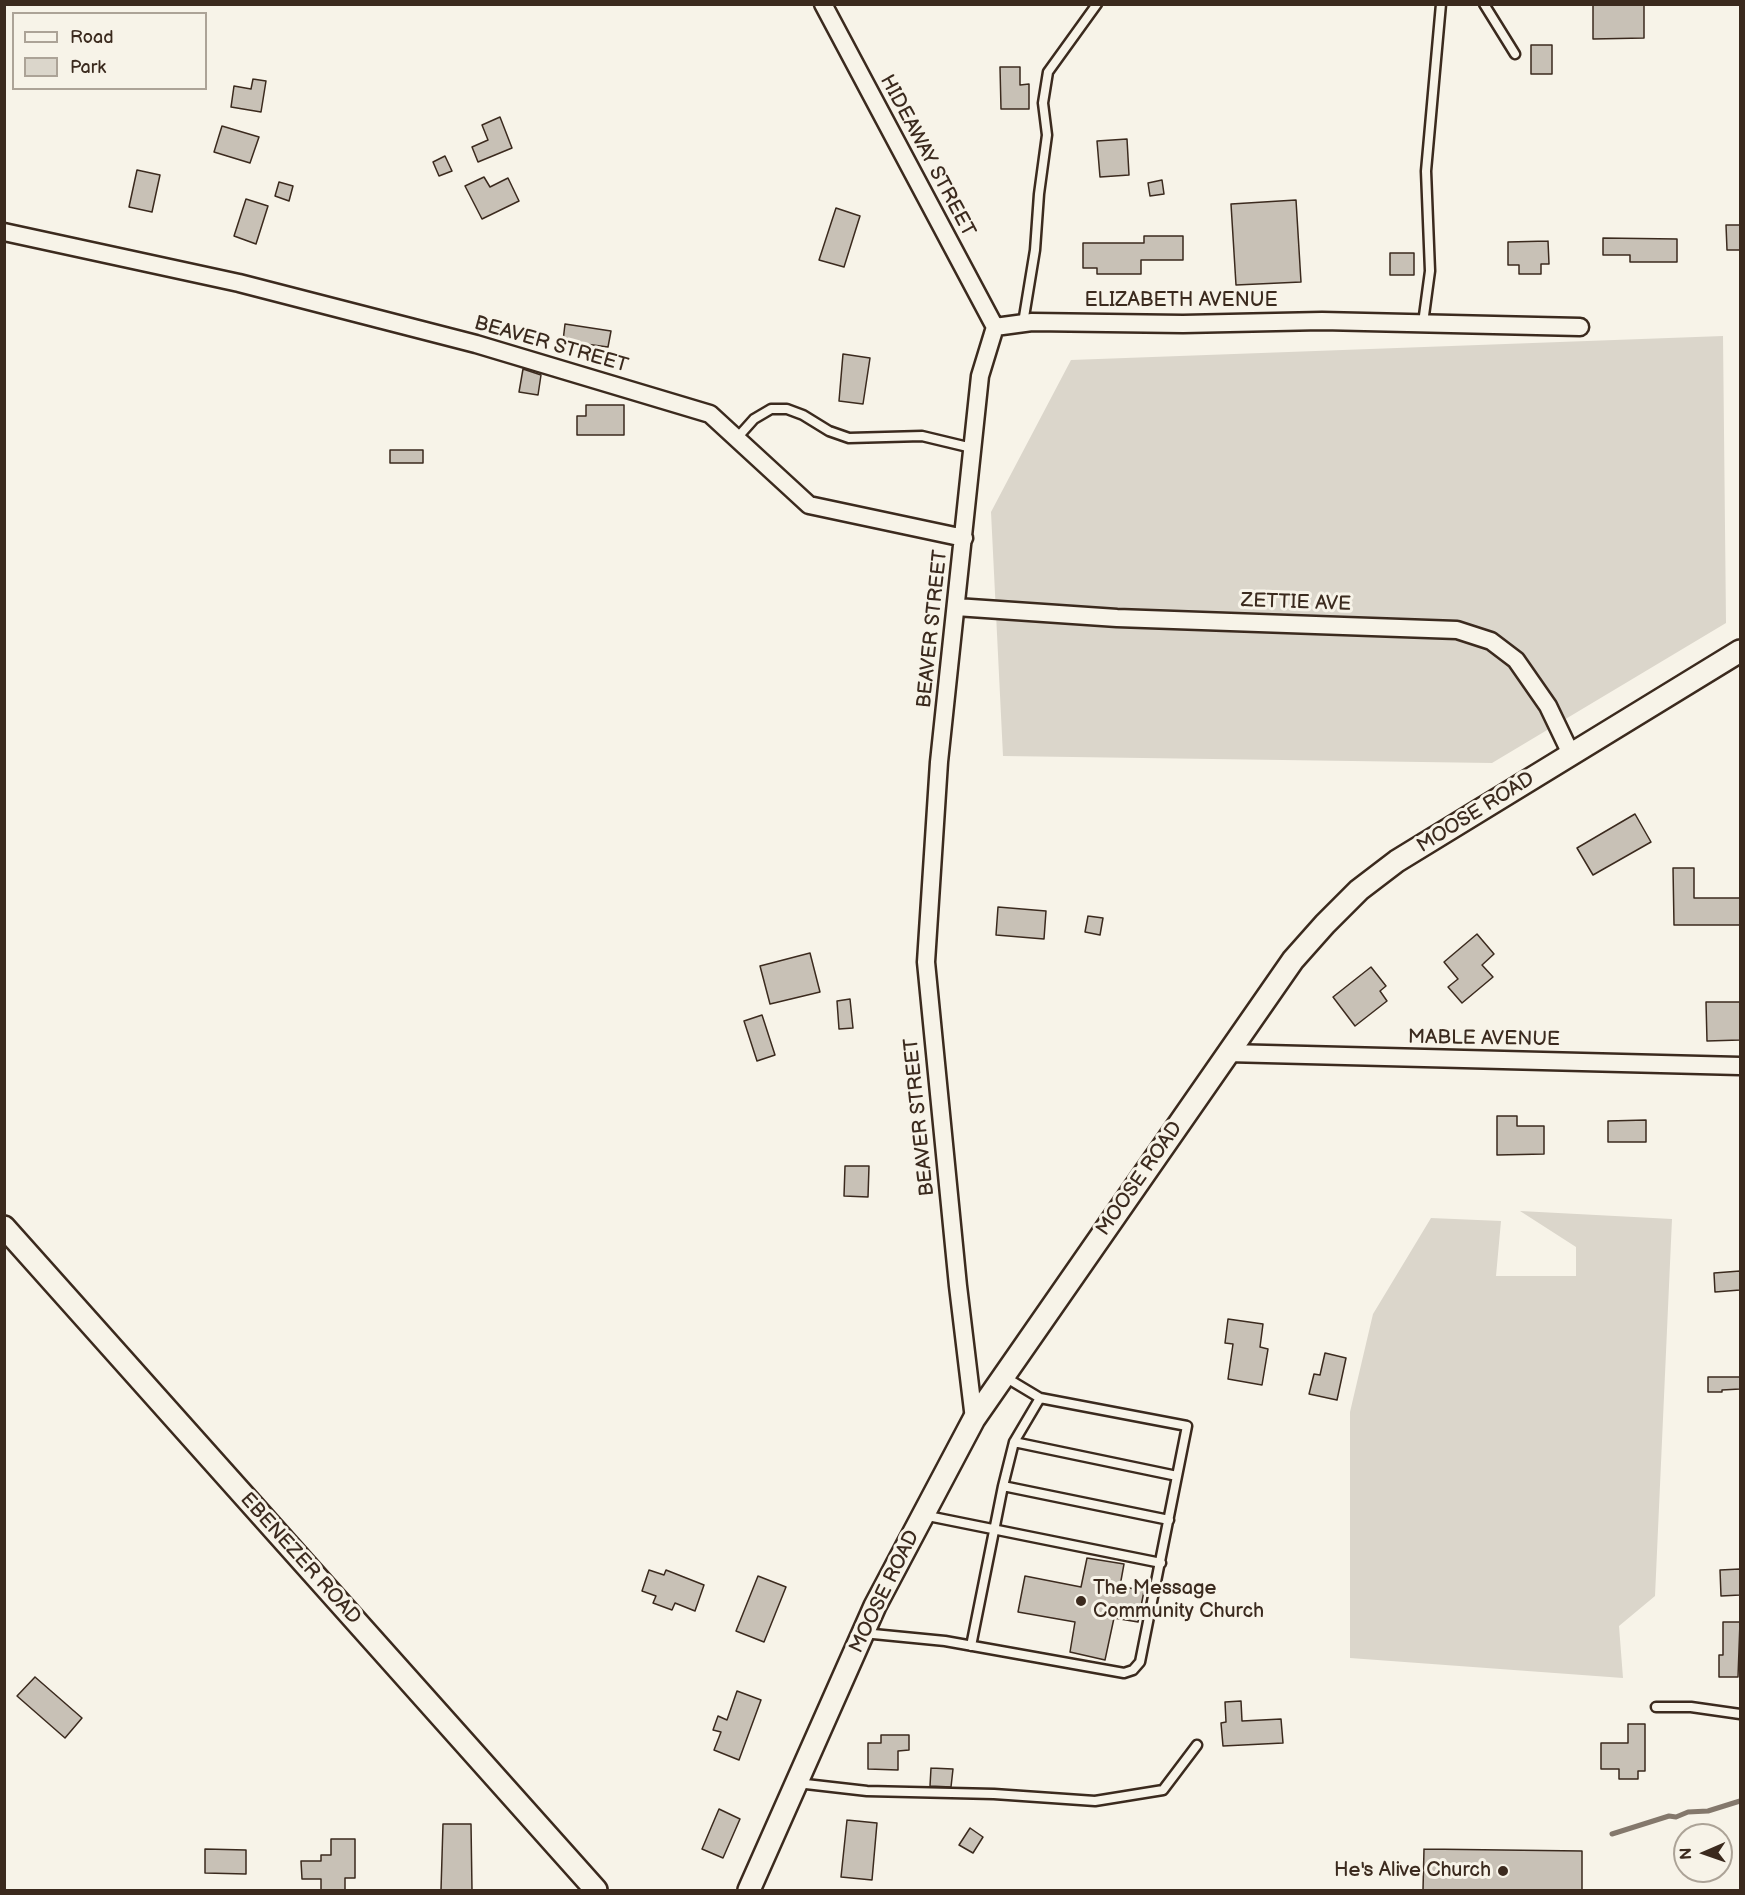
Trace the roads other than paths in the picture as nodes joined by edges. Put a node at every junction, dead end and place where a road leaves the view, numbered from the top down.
1 (823, 4) edge
2 (1097, 4) edge
3 (1441, 4) edge
4 (1484, 4) edge
5 (1515, 54) dead end
6 (4, 232) edge
7 (1023, 323) junction
8 (1423, 323) junction
9 (995, 327) junction
10 (1580, 327) dead end
11 (737, 438) junction
12 (972, 448) junction
13 (964, 538) junction
14 (956, 607) junction
15 (1740, 651) edge
16 (1571, 754) junction
17 (1227, 1053) junction
18 (1740, 1066) edge
19 (4, 1227) edge
20 (1003, 1376) junction
21 (1040, 1398) junction
22 (974, 1419) junction
23 (1014, 1442) junction
24 (1177, 1476) junction
25 (1003, 1486) junction
26 (923, 1515) junction
27 (1169, 1520) junction
28 (994, 1531) junction
29 (1161, 1563) junction
30 (863, 1633) junction
31 (971, 1646) junction
32 (1656, 1707) dead end
33 (1740, 1714) edge
34 (1197, 1745) dead end
35 (796, 1783) junction
36 (596, 1890) edge
37 (749, 1890) edge

1 - 9 street, HIDEAWAY STREET
2 - 7 lane
3 - 8 lane
4 - 5 lane
6 - 11 street, BEAVER STREET
7 - 8 street, ELIZABETH AVENUE
7 - 9 street, ELIZABETH AVENUE
8 - 10 street, ELIZABETH AVENUE
9 - 12 street
11 - 12 lane
11 - 13 street, BEAVER STREET
12 - 13 street
13 - 14 street, BEAVER STREET
14 - 16 street, ZETTIE AVE
14 - 22 street, BEAVER STREET
15 - 16 street, MOOSE ROAD
16 - 17 street, MOOSE ROAD
17 - 18 street, MABLE AVENUE
17 - 20 street, MOOSE ROAD
19 - 36 street, EBENEZER ROAD
20 - 21 lane
20 - 22 street, MOOSE ROAD
21 - 23 lane
21 - 24 lane
22 - 26 street, MOOSE ROAD
23 - 24 lane
23 - 25 lane
24 - 27 lane
25 - 27 lane
25 - 28 lane
26 - 28 lane
26 - 30 street, MOOSE ROAD
27 - 29 lane
28 - 29 lane
28 - 31 lane
29 - 31 lane
30 - 31 lane
30 - 35 street, MOOSE ROAD
32 - 33 lane
34 - 35 lane
35 - 37 street, MOOSE ROAD

